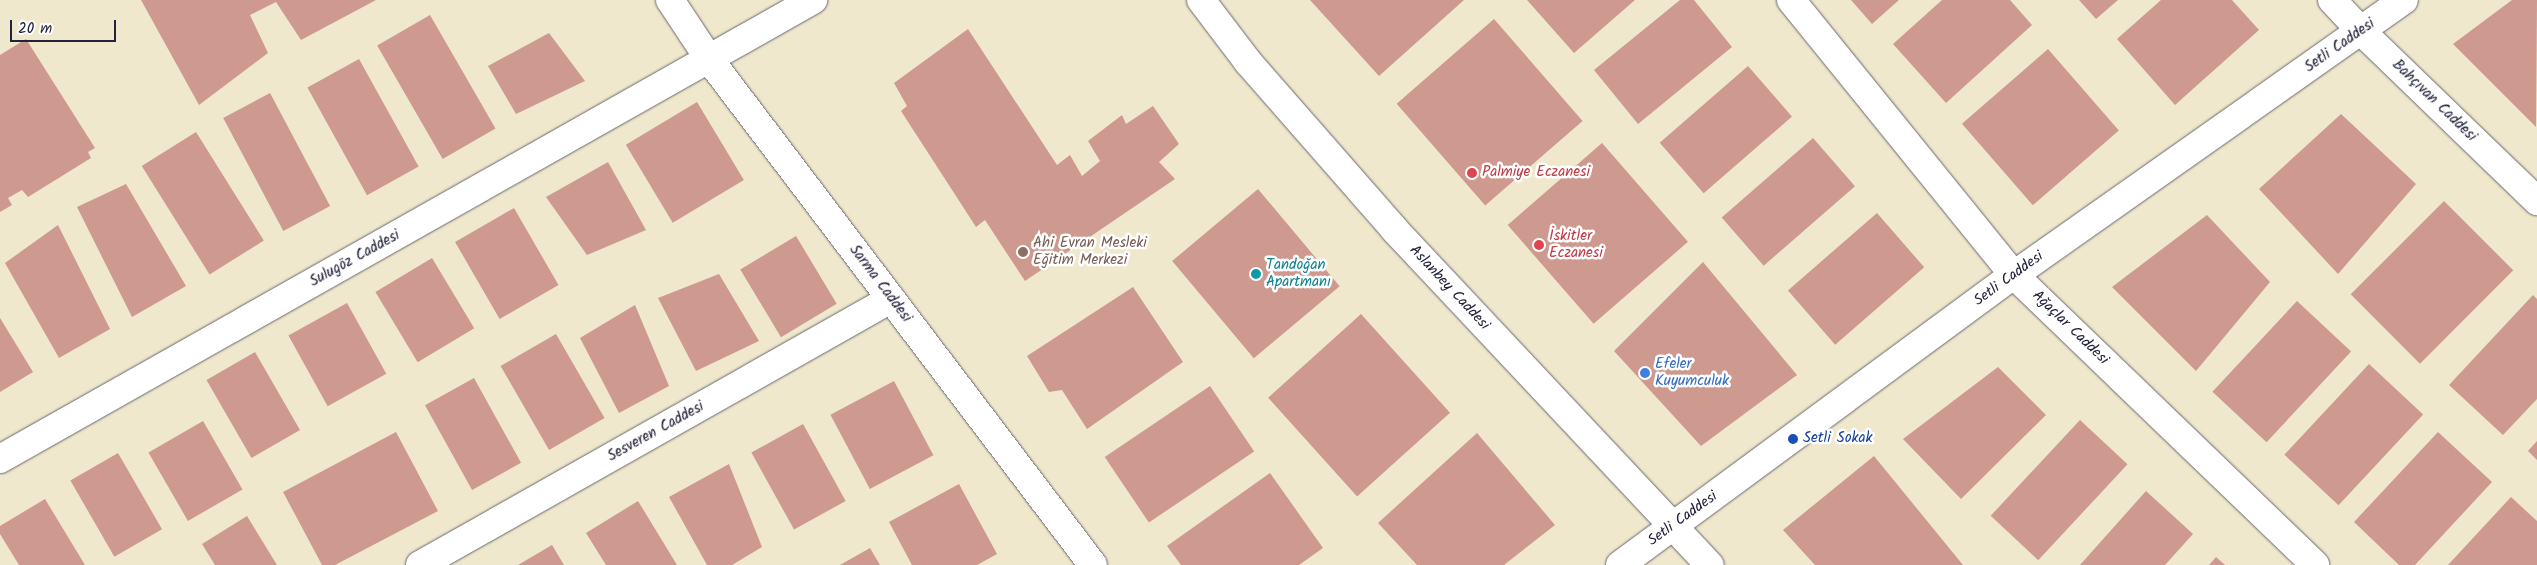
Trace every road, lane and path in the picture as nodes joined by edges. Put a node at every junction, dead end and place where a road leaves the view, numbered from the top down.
1 (670, 0) edge
2 (813, 0) edge
3 (1201, 0) edge
4 (1791, 0) edge
5 (2332, 0) edge
6 (2404, 0) edge
7 (2361, 31) junction
8 (709, 59) junction
9 (2537, 201) edge
10 (2014, 275) junction
11 (892, 299) junction
12 (0, 459) edge
13 (1674, 526) junction
14 (1082, 561) edge
15 (420, 565) edge
16 (1620, 565) edge
17 (1709, 565) edge
18 (2315, 565) edge

1 - 8 street, Sarma Caddesi
2 - 8 street, Sulugöz Caddesi
3 - 13 street, Aslanbey Caddesi
4 - 10 street, Ağaçlar Caddesi
5 - 7 street, Bahçıvan Caddesi
6 - 7 street, Setli Caddesi
7 - 9 street, Bahçıvan Caddesi
7 - 10 street, Setli Caddesi
8 - 11 street, Sarma Caddesi
8 - 12 street, Sulugöz Caddesi
10 - 13 street, Setli Caddesi
10 - 18 street, Ağaçlar Caddesi
11 - 14 street, Sarma Caddesi
11 - 15 street, Sesveren Caddesi
13 - 16 street, Setli Caddesi
13 - 17 street, Aslanbey Caddesi

